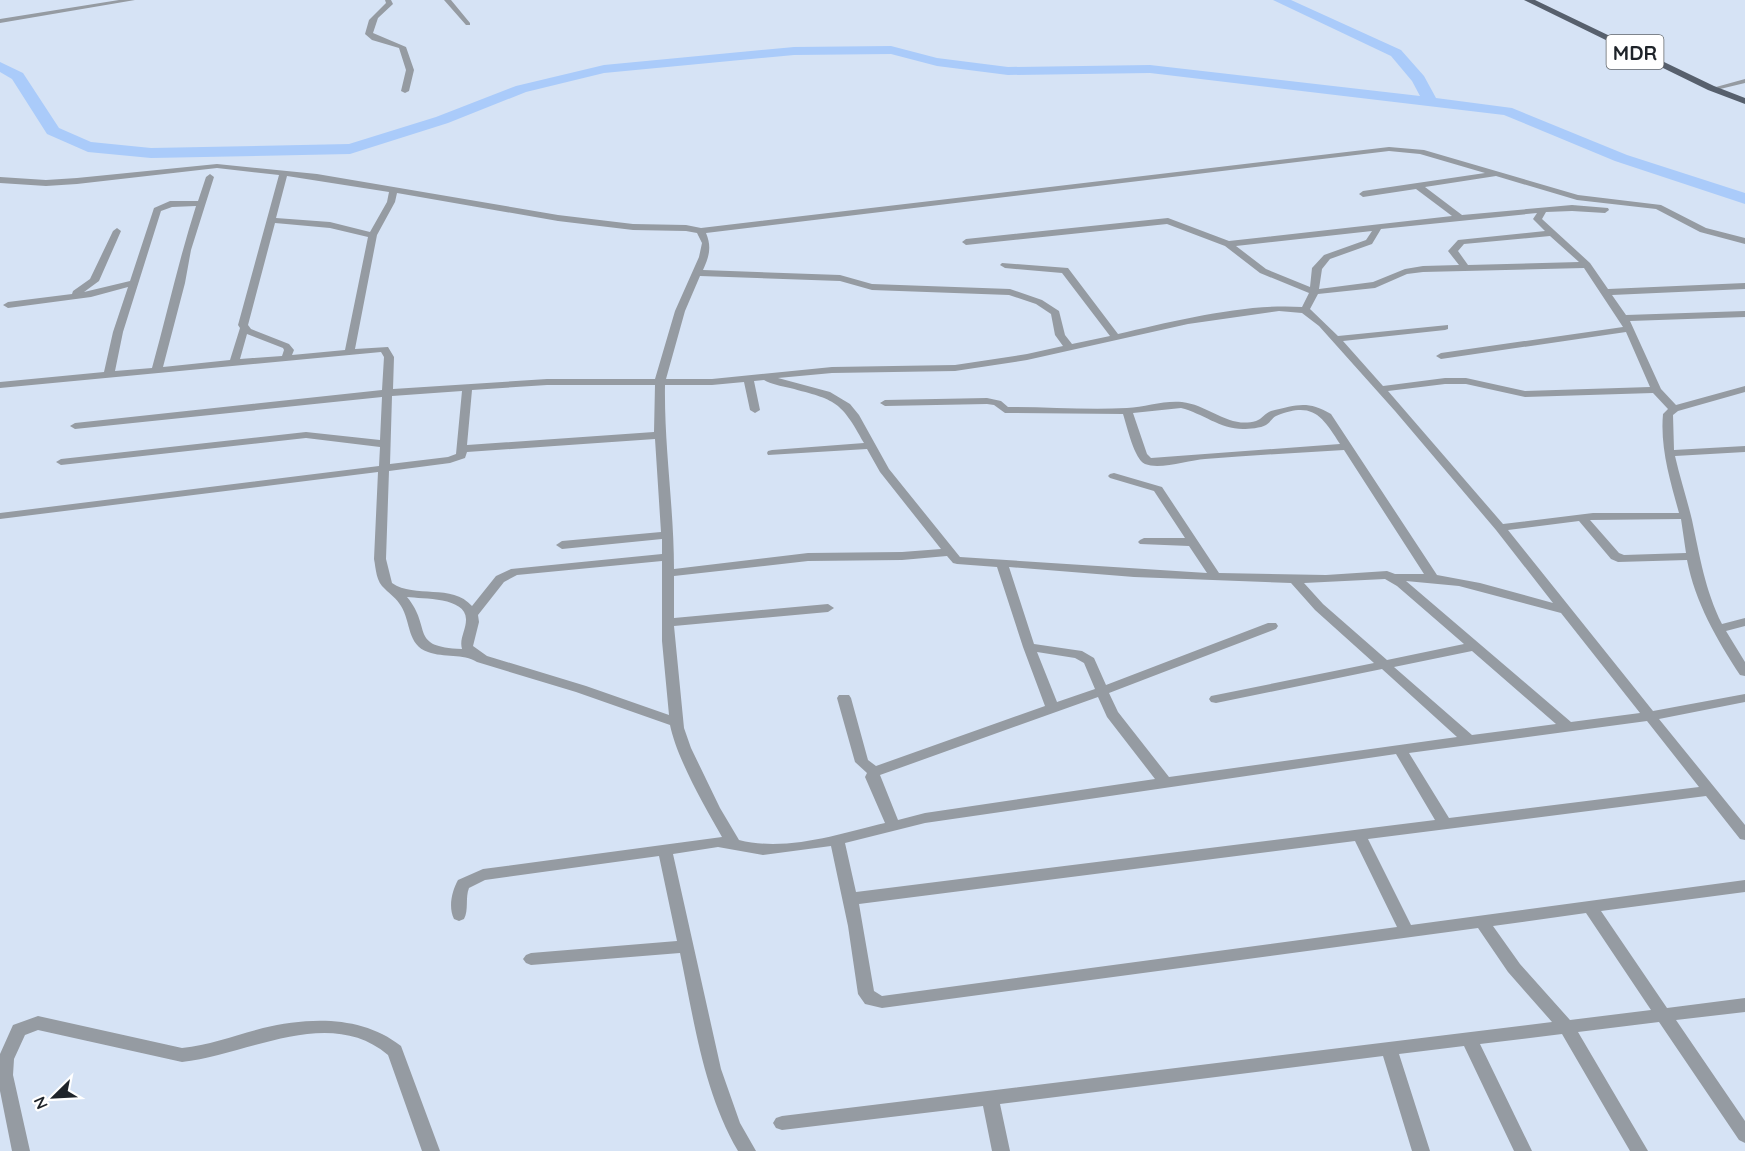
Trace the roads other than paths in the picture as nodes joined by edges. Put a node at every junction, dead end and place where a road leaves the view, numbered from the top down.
1 (132, 0) edge
2 (388, 0) edge
3 (447, 0) edge
4 (1528, 0) edge
5 (1539, 0) edge
6 (0, 21) edge
7 (468, 24) dead end
8 (1745, 81) edge
9 (1720, 87) junction
10 (405, 91) dead end
11 (1744, 100) edge
12 (284, 173) junction
13 (1498, 174) junction
14 (210, 177) dead end
15 (0, 180) edge
16 (1418, 186) junction
17 (394, 190) junction
18 (1363, 194) dead end
19 (1582, 198) junction
20 (201, 203) junction
21 (1569, 208) junction
22 (1543, 210) junction
23 (1619, 211) dead end
24 (1460, 218) junction
25 (270, 220) junction
26 (1377, 229) junction
27 (117, 231) dead end
28 (701, 231) junction
29 (1554, 233) junction
30 (373, 235) junction
31 (1745, 241) edge
32 (966, 242) dead end
33 (1228, 244) junction
34 (1005, 264) dead end
35 (1587, 265) junction
36 (1465, 267) junction
37 (696, 273) junction
38 (134, 283) junction
39 (1745, 286) edge
40 (1314, 292) junction
41 (1607, 292) junction
42 (70, 296) junction
43 (8, 305) dead end
44 (1305, 310) junction
45 (1745, 315) edge
46 (1623, 318) junction
47 (1445, 327) dead end
48 (244, 329) junction
49 (1629, 329) junction
50 (1115, 336) junction
51 (1336, 339) junction
52 (1069, 347) junction
53 (350, 351) junction
54 (1441, 356) dead end
55 (287, 357) junction
56 (235, 361) junction
57 (158, 369) junction
58 (109, 374) junction
59 (764, 377) junction
60 (749, 379) junction
61 (660, 381) junction
62 (0, 385) edge
63 (467, 387) junction
64 (1745, 388) edge
65 (1380, 389) junction
66 (1656, 390) junction
67 (386, 393) junction
68 (885, 404) dead end
69 (1674, 409) junction
70 (755, 410) dead end
71 (1127, 411) junction
72 (75, 426) dead end
73 (660, 435) junction
74 (385, 444) junction
75 (871, 446) junction
76 (1347, 447) junction
77 (462, 449) junction
78 (1745, 449) edge
79 (772, 453) dead end
80 (1670, 453) junction
81 (62, 462) dead end
82 (384, 469) junction
83 (1114, 476) dead end
84 (0, 516) edge
85 (1685, 516) junction
86 (1581, 518) junction
87 (1500, 528) junction
88 (668, 535) junction
89 (1144, 542) dead end
90 (1193, 542) junction
91 (561, 545) dead end
92 (949, 552) junction
93 (1693, 556) junction
94 (668, 557) junction
95 (1002, 564) junction
96 (668, 573) junction
97 (1215, 576) junction
98 (1432, 577) junction
99 (1394, 578) junction
100 (1294, 579) junction
101 (394, 591) junction
102 (828, 609) dead end
103 (1565, 610) junction
104 (472, 614) junction
105 (1745, 622) edge
106 (668, 623) junction
107 (1272, 626) dead end
108 (1719, 629) junction
109 (1476, 646) junction
110 (1029, 647) junction
111 (472, 653) junction
112 (1385, 665) junction
113 (1745, 672) edge
114 (1102, 691) junction
115 (844, 698) dead end
116 (1745, 698) edge
117 (1216, 699) dead end
118 (1053, 709) junction
119 (1649, 716) junction
120 (677, 723) junction
121 (1568, 727) junction
122 (1469, 740) junction
123 (1400, 749) junction
124 (874, 772) junction
125 (1165, 782) junction
126 (1710, 791) junction
127 (1445, 824) junction
128 (894, 827) junction
129 (1359, 835) junction
130 (1745, 835) edge
131 (837, 839) junction
132 (733, 843) junction
133 (665, 849) junction
134 (1745, 886) edge
135 (850, 899) junction
136 (1590, 907) junction
137 (459, 915) dead end
138 (1481, 921) junction
139 (1407, 932) junction
140 (686, 946) junction
141 (531, 958) dead end
142 (1745, 1005) edge
143 (1664, 1015) junction
144 (1566, 1027) junction
145 (1469, 1039) junction
146 (1389, 1048) junction
147 (3, 1059) edge
148 (990, 1097) junction
149 (782, 1123) dead end
150 (1745, 1135) edge
151 (21, 1151) edge
152 (431, 1151) edge
153 (747, 1151) edge
154 (1001, 1151) edge
155 (1421, 1151) edge
156 (1523, 1151) edge
157 (1639, 1151) edge

1 - 6 street
2 - 10 street
3 - 7 street
4 - 11 main road, MDR
5 - 9 main road, MDR
8 - 9 street
9 - 11 main road, MDR
12 - 15 street
12 - 17 street
12 - 25 street
13 - 16 street
13 - 19 street
13 - 28 street
14 - 20 street
16 - 18 street
16 - 24 street
17 - 28 street
17 - 30 street
19 - 21 street
19 - 31 street
20 - 38 street
20 - 57 street
21 - 22 street
21 - 23 street
22 - 24 street
22 - 29 street
24 - 26 street
25 - 30 street
25 - 48 street
26 - 33 street
26 - 40 street
27 - 42 street
28 - 37 street
29 - 35 street
29 - 36 street
30 - 53 street
32 - 33 street
33 - 40 street
34 - 50 street
35 - 36 street
35 - 41 street
36 - 40 street
37 - 52 street
37 - 61 street
38 - 42 street
38 - 58 street
39 - 41 street
40 - 44 street
41 - 46 street
42 - 43 street
44 - 50 street
44 - 51 street
45 - 46 street
46 - 49 street
47 - 51 street
48 - 55 street
48 - 56 street
49 - 54 street
49 - 66 street
50 - 52 street
51 - 65 street
52 - 59 street
53 - 55 street
53 - 67 street
55 - 56 street
56 - 57 street
57 - 58 street
58 - 62 street
59 - 60 street
59 - 75 street
60 - 61 street
60 - 70 street
61 - 63 street
61 - 73 street
63 - 67 street
63 - 77 street
64 - 69 street
65 - 66 street
65 - 87 street
66 - 69 street
67 - 72 street
67 - 74 street
68 - 71 street
69 - 80 street
71 - 76 street
71 - 76 street
73 - 77 street
73 - 88 street
74 - 81 street
74 - 82 street
75 - 79 street
75 - 92 street
76 - 98 street
77 - 82 street
78 - 80 street
80 - 85 street
82 - 84 street
82 - 101 street
83 - 90 street
85 - 86 street
85 - 93 street
86 - 87 street
86 - 93 street
87 - 103 street
88 - 91 street
88 - 94 street
89 - 90 street
90 - 97 street
92 - 95 street
92 - 96 street
93 - 108 street
94 - 96 street
94 - 104 street
95 - 97 street
95 - 110 street
96 - 106 street
97 - 100 street
98 - 99 street
98 - 103 street
99 - 100 street
99 - 109 street
100 - 112 street
101 - 104 street
101 - 111 street
102 - 106 street
103 - 119 street
104 - 111 street
105 - 108 street
106 - 120 street
107 - 114 street
108 - 113 street
109 - 112 street
109 - 121 street
110 - 114 street
110 - 118 street
111 - 120 street
112 - 117 street
112 - 122 street
114 - 118 street
114 - 125 street
115 - 124 street
116 - 119 street
118 - 124 street
119 - 121 street
119 - 126 street
120 - 132 street
121 - 122 street
122 - 123 street
123 - 125 street
123 - 127 street
124 - 128 street
125 - 128 street
126 - 127 street
126 - 130 street
127 - 129 street
128 - 131 street
129 - 135 street
129 - 139 street
131 - 132 street
131 - 135 street
132 - 133 street
133 - 137 street
133 - 140 street
134 - 136 street
135 - 139 street
136 - 138 street
136 - 143 street
138 - 139 street
138 - 144 street
140 - 141 street
140 - 153 street
142 - 143 street
143 - 144 street
143 - 150 street
144 - 145 street
144 - 157 street
145 - 146 street
145 - 156 street
146 - 148 street
146 - 155 street
147 - 151 street
147 - 152 street
148 - 149 street
148 - 154 street

